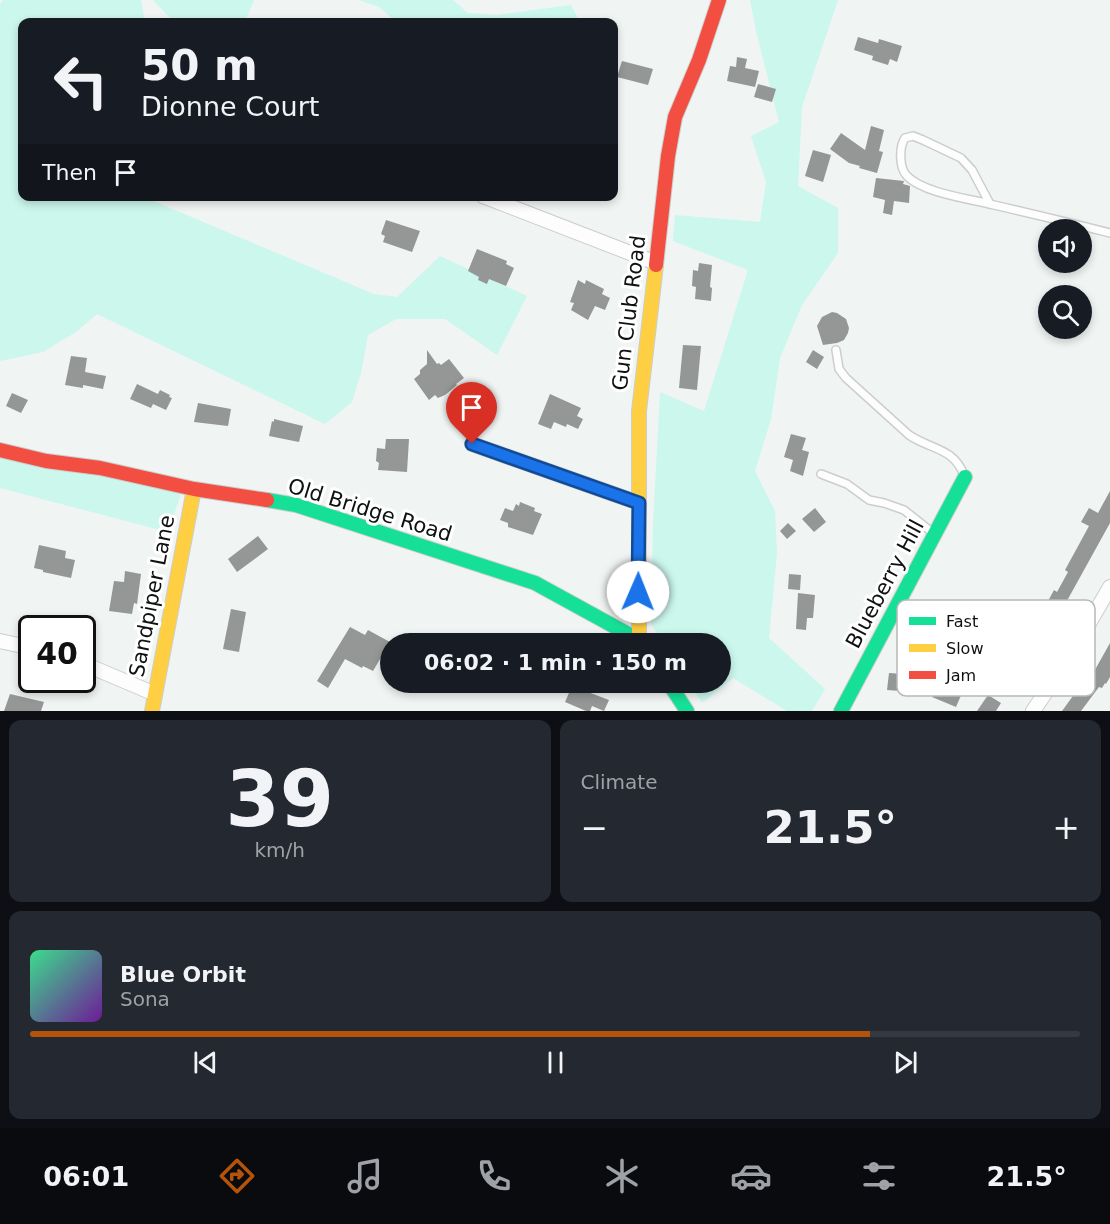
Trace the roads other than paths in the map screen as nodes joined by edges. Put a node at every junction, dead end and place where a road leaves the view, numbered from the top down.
1 (718, 0) edge
2 (496, 201) edge
3 (990, 204) junction
4 (1110, 233) edge
5 (656, 263) junction
6 (836, 350) dead end
7 (472, 444) dead end
8 (0, 450) edge
9 (821, 474) dead end
10 (965, 477) joint
11 (194, 489) junction
12 (639, 503) junction
13 (935, 534) junction
14 (1110, 587) edge
15 (900, 600) edge
16 (897, 606) edge
17 (1095, 613) edge
18 (624, 633) edge
19 (640, 633) edge
20 (0, 641) edge
21 (18, 645) edge
22 (96, 669) edge
23 (675, 693) edge
24 (155, 694) junction
25 (1043, 696) edge
26 (152, 711) edge
27 (687, 711) edge
28 (841, 711) edge
29 (1033, 711) edge

1 - 5 street, Gun Club Road
2 - 5 street
3 - 3 lane
3 - 4 lane
5 - 12 street, Gun Club Road
6 - 10 lane
7 - 12 street
8 - 11 street, Old Bridge Road
9 - 13 lane
10 - 13 street, Blueberry Hill
11 - 18 street, Old Bridge Road
11 - 24 street, Sandpiper Lane
12 - 19 street, Gun Club Road
13 - 15 street, Blueberry Hill
14 - 17 street
16 - 28 street, Blueberry Hill
20 - 21 street
22 - 24 street
23 - 27 street
24 - 26 street, Sandpiper Lane
25 - 29 street

